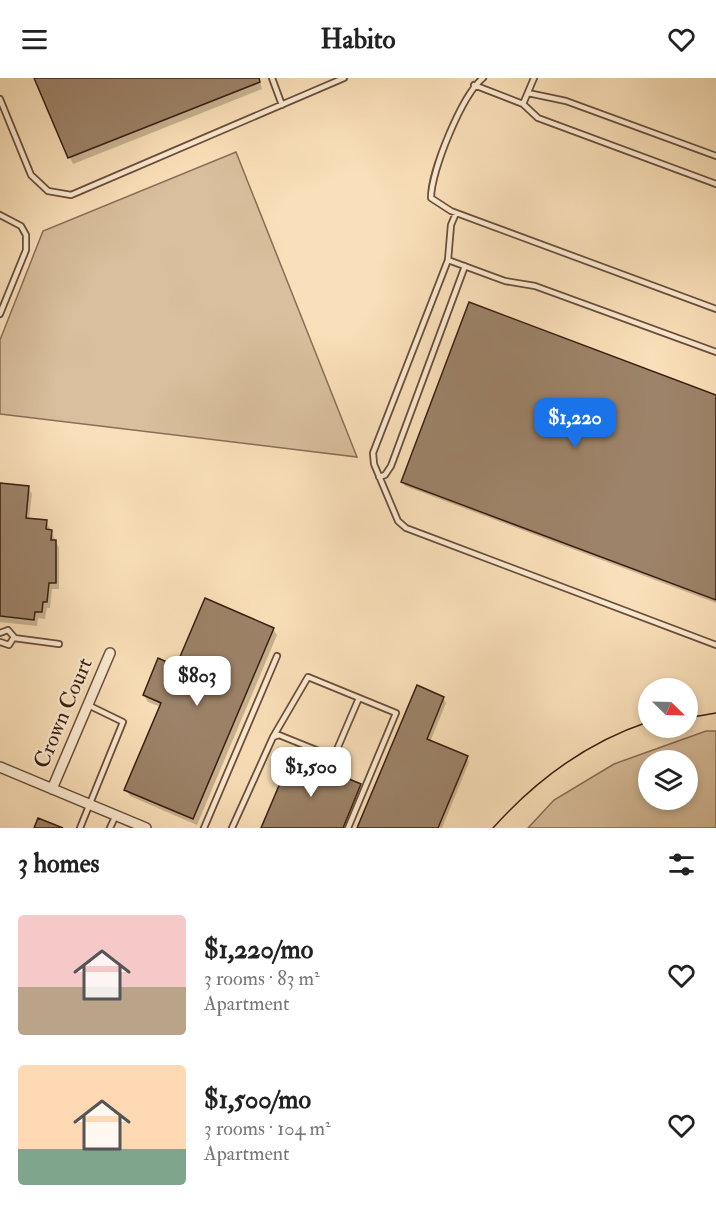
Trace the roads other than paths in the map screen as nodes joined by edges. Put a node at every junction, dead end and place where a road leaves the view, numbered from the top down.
1 (272, 78) edge
2 (344, 78) edge
3 (483, 78) edge
4 (534, 78) edge
5 (474, 85) junction
6 (528, 93) junction
7 (0, 99) edge
8 (523, 104) junction
9 (282, 105) junction
10 (716, 156) edge
11 (716, 184) edge
12 (456, 213) junction
13 (0, 215) edge
14 (448, 260) junction
15 (465, 266) junction
16 (716, 309) edge
17 (0, 314) edge
18 (716, 352) edge
19 (379, 477) junction
20 (0, 633) edge
21 (14, 638) junction
22 (0, 642) edge
23 (59, 644) dead end
24 (716, 645) edge
25 (110, 653) dead end
26 (278, 656) dead end
27 (358, 698) junction
28 (88, 705) junction
29 (273, 737) junction
30 (0, 767) edge
31 (52, 789) junction
32 (90, 804) junction
33 (116, 815) junction
34 (80, 828) edge
35 (110, 828) edge
36 (146, 828) edge
37 (204, 828) edge
38 (232, 828) edge
39 (348, 828) edge

1 - 9 lane
2 - 9 lane
3 - 5 lane
4 - 6 lane
5 - 8 lane
5 - 12 lane
6 - 8 lane
6 - 10 lane
7 - 9 lane
8 - 11 lane
12 - 14 lane
12 - 16 lane
13 - 17 lane
14 - 15 lane
14 - 19 lane
15 - 18 lane
15 - 19 lane
19 - 24 lane
20 - 21 lane
21 - 22 lane
21 - 23 lane
25 - 28 street, Crown Court
26 - 37 lane
27 - 29 lane
27 - 29 lane
27 - 39 lane
28 - 31 street, Crown Court
28 - 32 lane
29 - 38 lane
30 - 31 street
31 - 32 street
32 - 33 street
32 - 34 lane
33 - 35 lane
33 - 36 street

